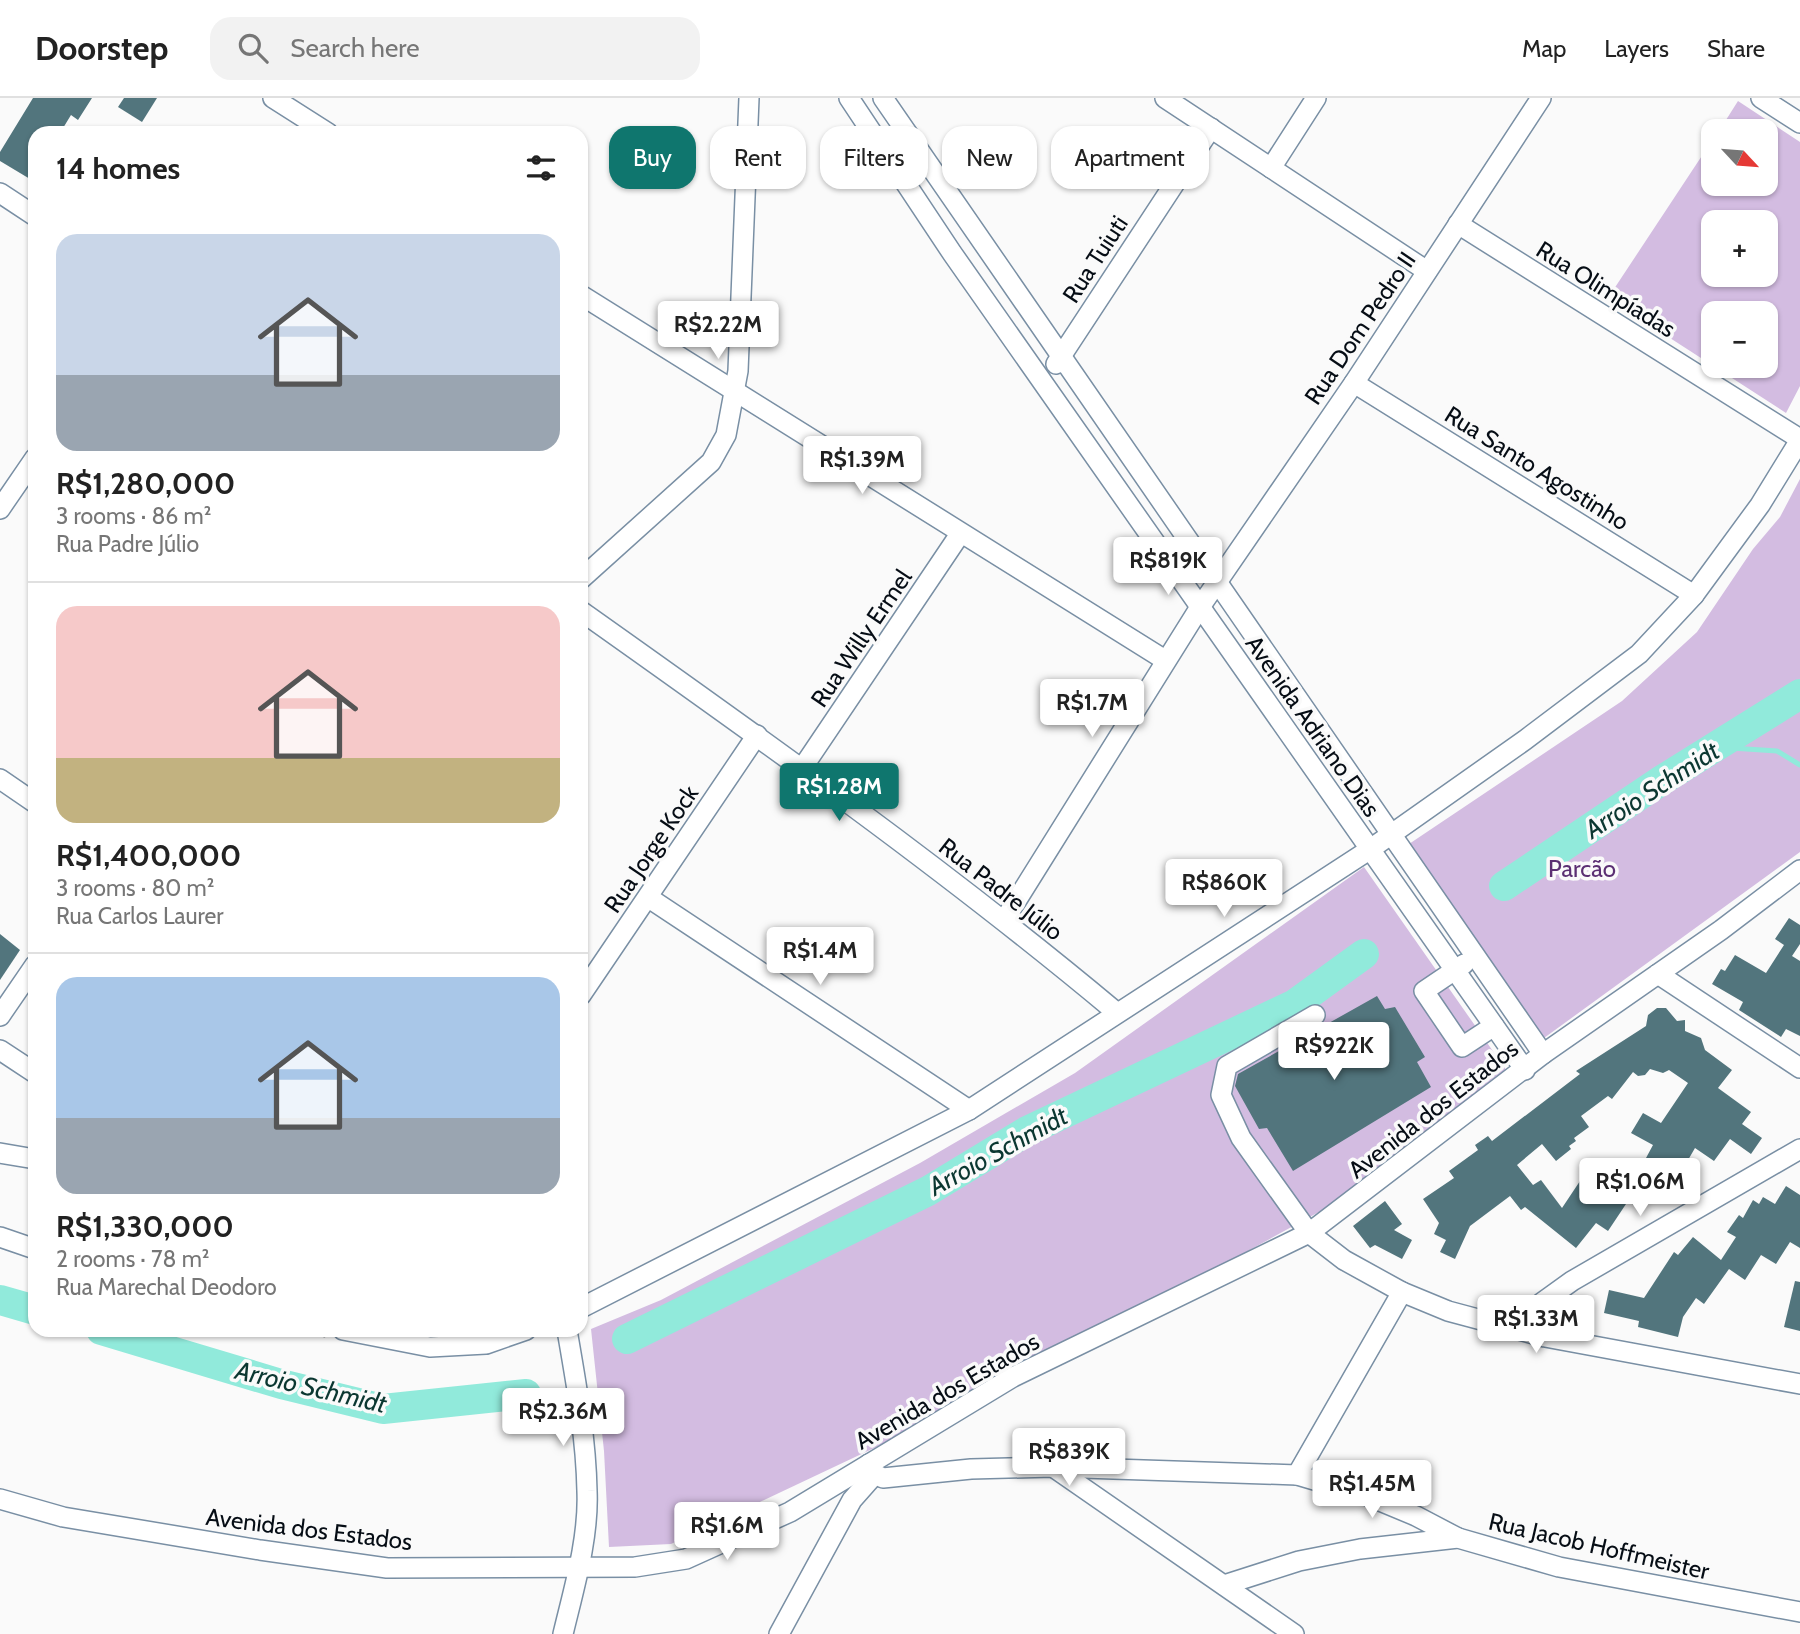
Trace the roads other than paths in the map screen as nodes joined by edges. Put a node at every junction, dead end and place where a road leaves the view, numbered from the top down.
1 (273, 98) edge
2 (749, 98) edge
3 (849, 98) edge
4 (883, 98) edge
5 (1165, 98) edge
6 (1316, 98) edge
7 (1541, 98) edge
8 (1761, 98) edge
9 (1800, 123) edge
10 (317, 126) edge
11 (1211, 128) junction
12 (1271, 168) junction
13 (0, 193) edge
14 (28, 211) edge
15 (1458, 224) junction
16 (1427, 271) junction
17 (588, 299) edge
18 (1061, 356) junction
19 (1043, 382) junction
20 (1354, 383) junction
21 (734, 392) junction
22 (1800, 440) edge
23 (28, 468) edge
24 (0, 509) edge
25 (960, 534) junction
26 (588, 573) edge
27 (1216, 582) junction
28 (1694, 595) junction
29 (1199, 607) junction
30 (588, 616) edge
31 (1165, 660) junction
32 (757, 736) junction
33 (801, 770) junction
34 (0, 779) edge
35 (28, 795) edge
36 (1392, 833) junction
37 (1369, 850) junction
38 (1800, 870) edge
39 (649, 898) junction
40 (1005, 919) junction
41 (1476, 957) junction
42 (1454, 970) junction
43 (1658, 974) junction
44 (28, 975) edge
45 (588, 984) edge
46 (1116, 1012) junction
47 (1315, 1015) dead end
48 (0, 1016) edge
49 (1494, 1026) junction
50 (0, 1050) edge
51 (1543, 1054) junction
52 (28, 1068) edge
53 (1800, 1068) edge
54 (1525, 1070) junction
55 (969, 1110) junction
56 (1800, 1149) edge
57 (0, 1153) edge
58 (28, 1157) edge
59 (1309, 1233) junction
60 (0, 1237) edge
61 (28, 1247) edge
62 (1402, 1292) junction
63 (588, 1304) edge
64 (1508, 1327) junction
65 (378, 1337) edge
66 (506, 1337) edge
67 (568, 1337) edge
68 (1800, 1384) edge
69 (1053, 1467) junction
70 (872, 1469) junction
71 (1297, 1475) junction
72 (0, 1499) edge
73 (1458, 1538) junction
74 (579, 1565) junction
75 (1224, 1585) junction
76 (1800, 1612) edge
77 (563, 1634) edge
78 (779, 1634) edge
79 (1294, 1634) edge

1 - 10 street
2 - 21 street
3 - 19 street, Avenida Adriano Dias
4 - 18 street, Avenida Adriano Dias
5 - 11 street
6 - 12 street
7 - 15 street, Rua Dom Pedro II
8 - 9 street
11 - 12 street
11 - 18 street, Rua Tuiuti
12 - 16 street
13 - 14 street
15 - 16 street, Rua Dom Pedro II
15 - 22 street, Rua Olimpíadas
16 - 20 street, Rua Dom Pedro II
17 - 21 street
18 - 19 street, Rua Tuiuti
18 - 27 street, Avenida Adriano Dias
19 - 29 street, Avenida Adriano Dias
20 - 27 street, Rua Dom Pedro II
20 - 28 street, Rua Santo Agostinho
21 - 25 street
21 - 26 street
22 - 28 street
23 - 24 street
25 - 31 street
25 - 33 street, Rua Willy Ermel
27 - 29 street, Rua Dom Pedro II
27 - 36 street, Avenida Adriano Dias
28 - 36 street
29 - 31 street, Rua Dom Pedro II
29 - 37 street, Avenida Adriano Dias
30 - 32 street, Rua Padre Júlio
31 - 40 street, Rua Dom Pedro II
32 - 33 street, Rua Padre Júlio
32 - 39 street, Rua Jorge Kock
33 - 40 street, Rua Padre Júlio
34 - 35 street
36 - 37 street
36 - 41 street, Avenida Adriano Dias
37 - 42 street, Avenida Adriano Dias
37 - 46 street
38 - 43 street, Avenida dos Estados
39 - 45 street, Rua Jorge Kock
39 - 55 street
40 - 46 street, Rua Padre Júlio
41 - 42 street
41 - 51 street, Avenida Adriano Dias
42 - 49 street, Avenida Adriano Dias
42 - 49 street
43 - 51 street, Avenida dos Estados
43 - 53 street
44 - 48 street
46 - 55 street
47 - 59 street
49 - 54 street, Avenida Adriano Dias
50 - 52 street
51 - 54 street, Avenida dos Estados
54 - 59 street, Avenida dos Estados
55 - 63 street
56 - 64 street
57 - 58 street
59 - 62 street
59 - 70 street, Avenida dos Estados
60 - 61 street
62 - 64 street
62 - 71 street
64 - 68 street
65 - 66 street
67 - 74 street
69 - 70 street
69 - 71 street
69 - 75 street
70 - 74 street, Avenida dos Estados
70 - 78 street
71 - 73 street
72 - 74 street, Avenida dos Estados
73 - 75 street, Rua Jacob Hoffmeister
73 - 76 street, Rua Jacob Hoffmeister
74 - 77 street
75 - 79 street

